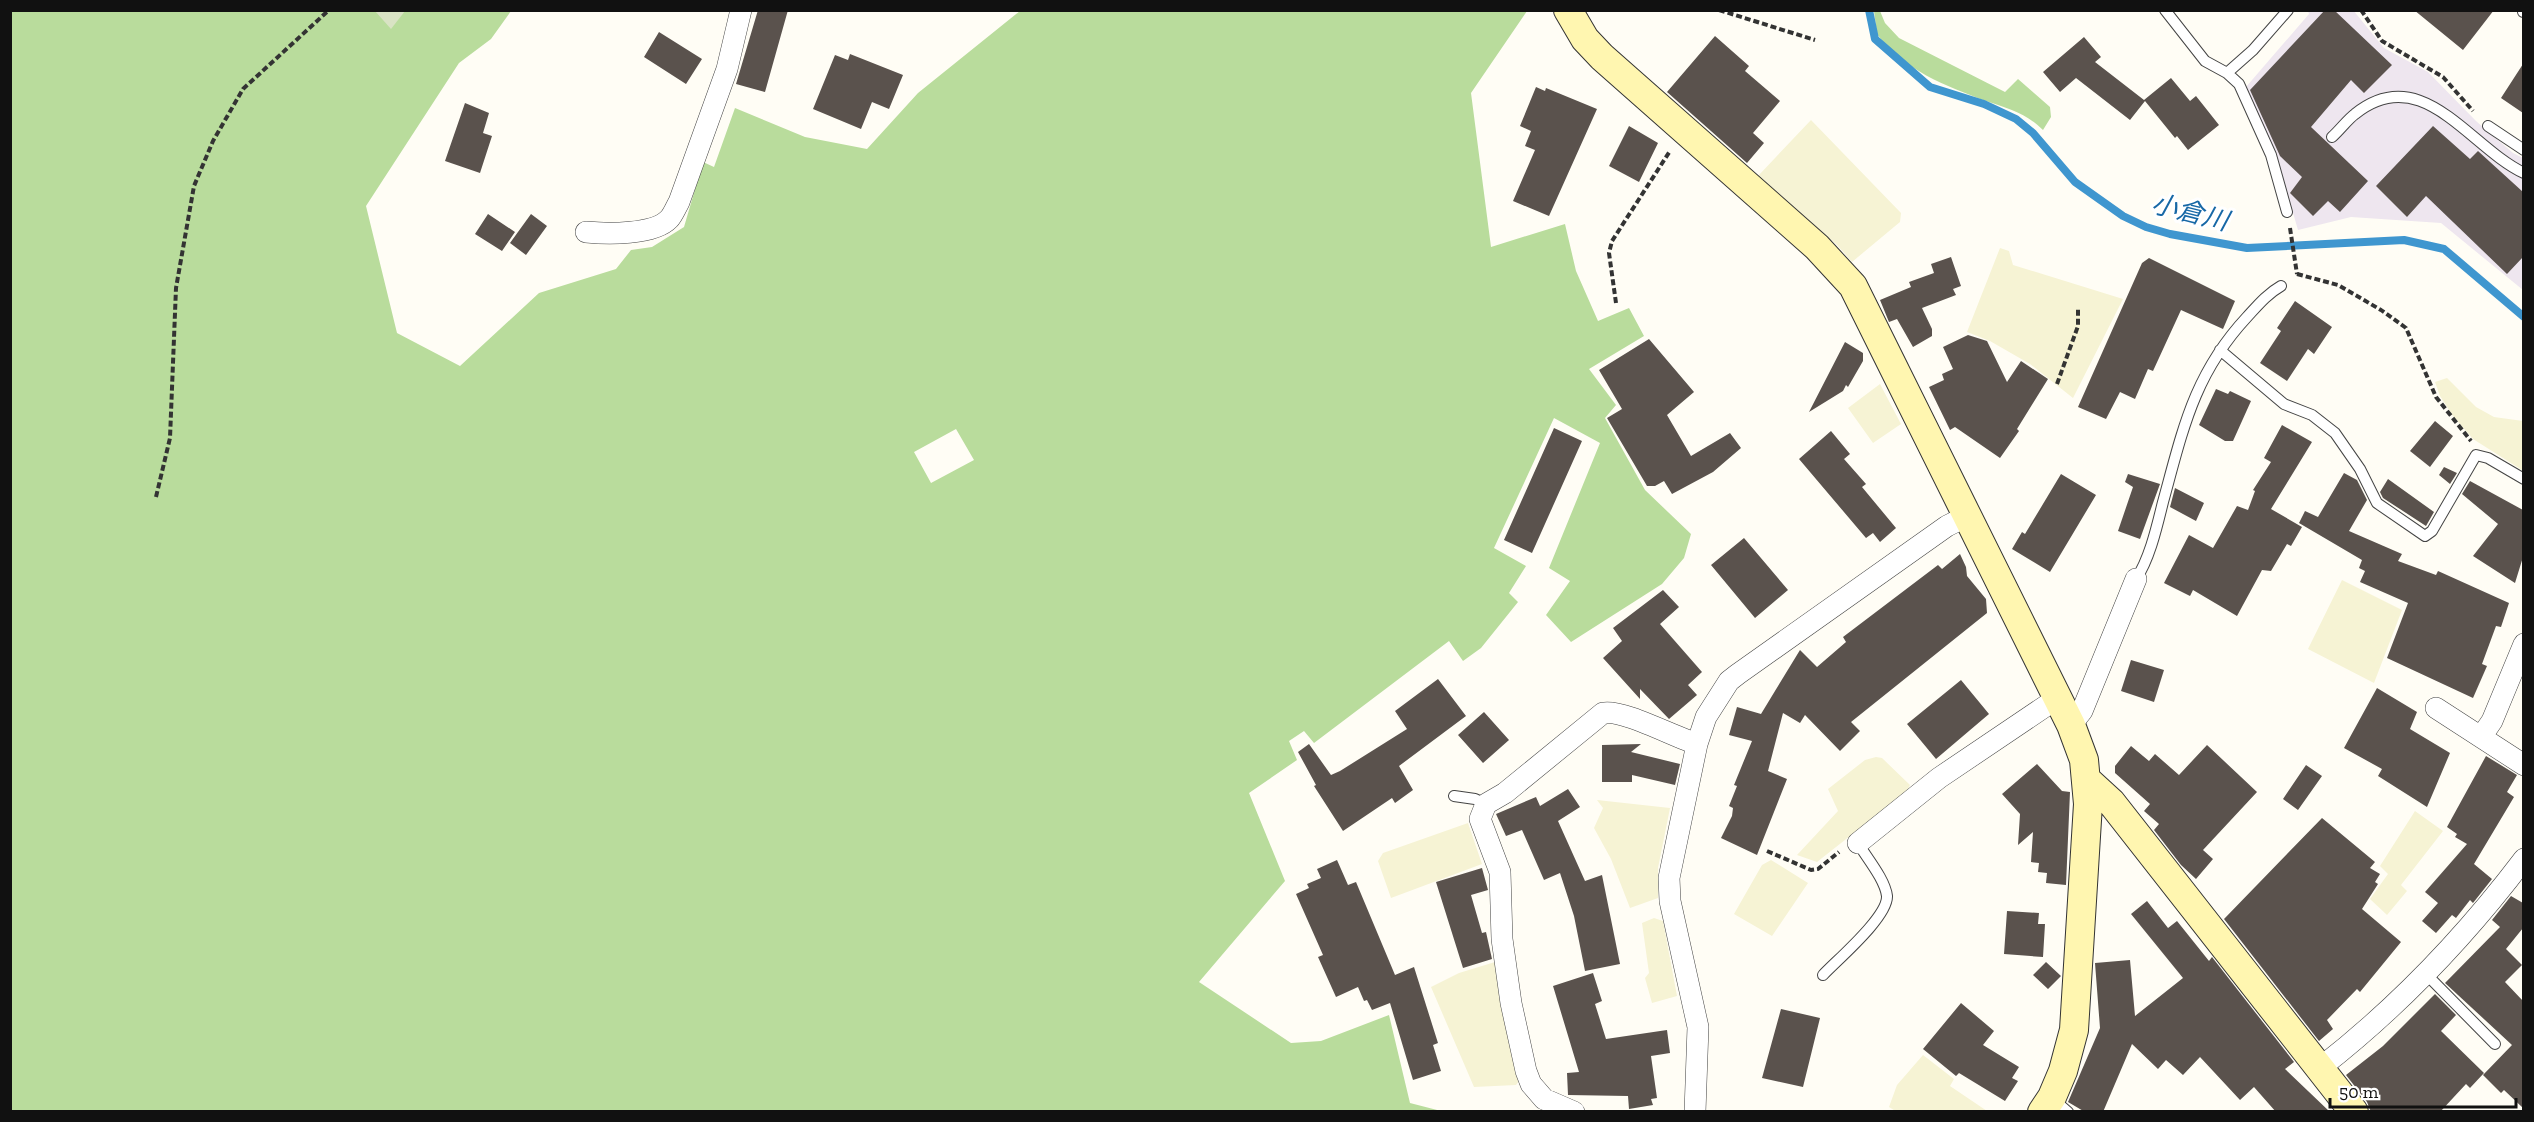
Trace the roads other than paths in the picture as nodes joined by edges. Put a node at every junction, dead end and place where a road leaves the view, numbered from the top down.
1 (741, 10) edge
2 (1568, 10) edge
3 (2166, 10) edge
4 (2288, 10) edge
5 (2227, 73) junction
6 (2488, 126) road end
7 (2332, 137) dead end
8 (2523, 150) edge
9 (2523, 173) edge
10 (2287, 212) dead end
11 (586, 232) dead end
12 (2281, 286) dead end
13 (2220, 350) junction
14 (2523, 479) edge
15 (1968, 515) junction
16 (2136, 579) joint
17 (2523, 644) edge
18 (2059, 697) junction
19 (2436, 708) dead end
20 (2071, 725) junction
21 (2481, 737) junction
22 (1697, 744) junction
23 (2523, 765) edge
24 (2087, 780) junction
25 (1454, 796) dead end
26 (1486, 804) junction
27 (1858, 843) joint
28 (2523, 859) edge
29 (2426, 974) junction
30 (1823, 975) dead end
31 (2495, 1044) dead end
32 (2320, 1068) junction
33 (2054, 1107) edge
34 (1574, 1112) edge
35 (1695, 1112) edge
36 (2354, 1112) edge

1 - 11 street
2 - 15 street
3 - 5 lane
4 - 5 lane
5 - 10 lane
6 - 8 lane
7 - 9 lane
12 - 13 lane
13 - 14 lane
13 - 16 lane
15 - 18 street
15 - 22 street
16 - 20 street
17 - 21 street
18 - 20 street
18 - 27 street
19 - 21 street
20 - 24 street
21 - 23 street
22 - 26 street
22 - 35 street
24 - 32 street
24 - 33 street
25 - 26 lane
26 - 34 street
27 - 30 lane
28 - 29 street
29 - 31 lane
29 - 32 street
32 - 36 street

